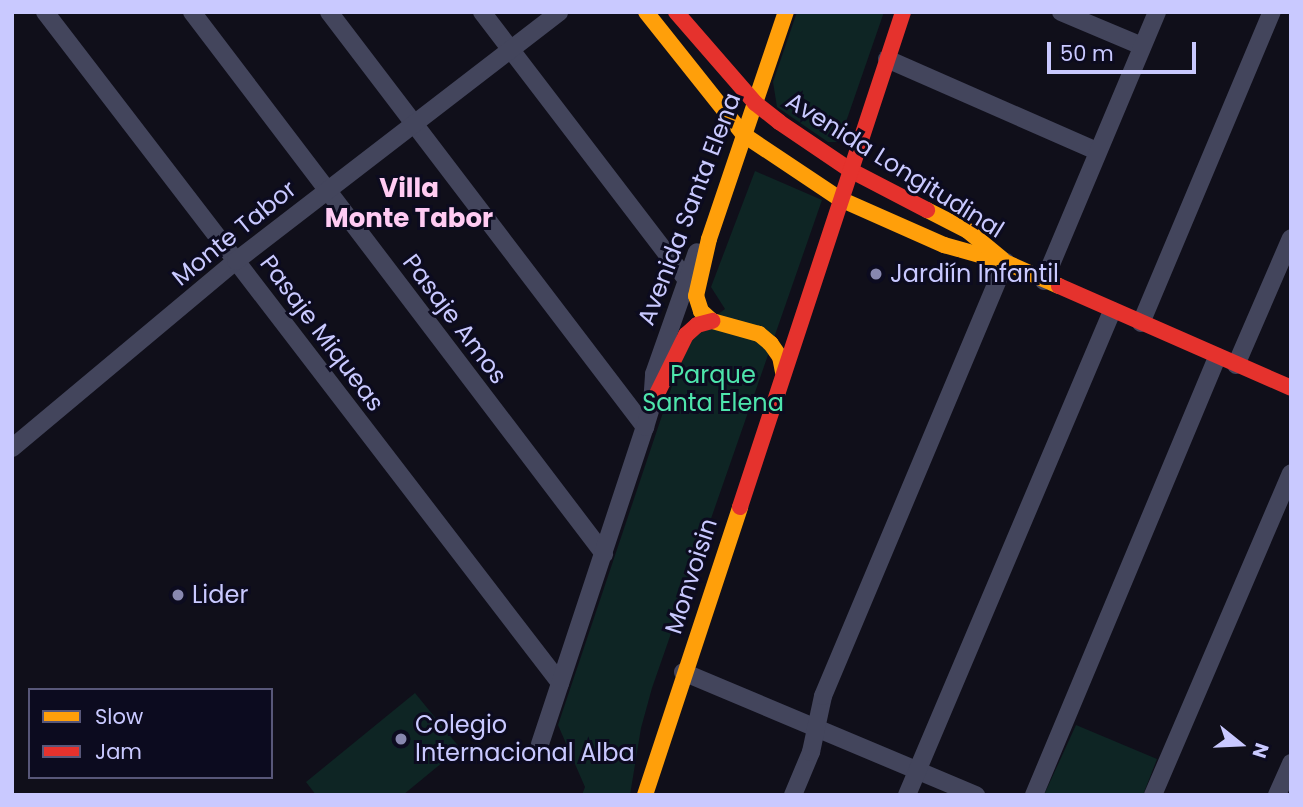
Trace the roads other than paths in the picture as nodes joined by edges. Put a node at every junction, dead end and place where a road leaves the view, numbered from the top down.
1 (44, 12) edge
2 (192, 12) edge
3 (329, 12) edge
4 (482, 12) edge
5 (559, 12) edge
6 (646, 12) edge
7 (676, 12) edge
8 (786, 12) edge
9 (903, 12) edge
10 (1061, 12) edge
11 (1157, 12) edge
12 (1272, 12) edge
13 (1142, 46) junction
14 (510, 49) junction
15 (887, 59) junction
16 (755, 103) junction
17 (415, 123) junction
18 (744, 135) junction
19 (1097, 151) junction
20 (850, 170) junction
21 (326, 191) junction
22 (840, 199) junction
23 (1291, 238) edge
24 (709, 239) junction
25 (236, 261) junction
26 (1005, 262) junction
27 (686, 279) junction
28 (1044, 281) junction
29 (1112, 311) junction
30 (803, 312) junction
31 (712, 321) junction
32 (1141, 323) junction
33 (759, 334) junction
34 (1217, 357) junction
35 (1236, 365) junction
36 (783, 372) junction
37 (1291, 388) edge
38 (652, 404) junction
39 (645, 427) junction
40 (12, 448) edge
41 (1291, 473) edge
42 (604, 554) junction
43 (683, 672) junction
44 (560, 684) junction
45 (816, 727) junction
46 (540, 744) dead end
47 (1291, 763) edge
48 (916, 769) junction
49 (645, 795) edge
50 (793, 795) edge
51 (906, 795) edge
52 (976, 795) edge
53 (1034, 795) edge
54 (1153, 795) edge
55 (1278, 795) edge

1 - 25 street, Pasaje Miqueas
2 - 21 street, Pasaje Amos
3 - 17 street
4 - 14 street
5 - 14 street, Monte Tabor
6 - 18 street, Avenida Longitudinal
7 - 16 street, Avenida Longitudinal
8 - 16 street, Avenida Santa Elena
9 - 15 street
10 - 13 street
11 - 13 street
12 - 32 street
13 - 19 street
14 - 17 street, Monte Tabor
14 - 27 street
15 - 19 street
15 - 20 street
16 - 18 street, Avenida Santa Elena
16 - 20 street, Avenida Longitudinal
17 - 21 street, Monte Tabor
17 - 39 street
18 - 22 street, Avenida Longitudinal
18 - 24 street, Avenida Santa Elena
19 - 28 street
20 - 22 street
20 - 26 street, Avenida Longitudinal
21 - 25 street, Monte Tabor
21 - 42 street, Pasaje Amos
22 - 26 street, Avenida Longitudinal
22 - 30 street
23 - 35 street
24 - 27 street, Avenida Santa Elena
24 - 31 street
25 - 40 street, Monte Tabor
25 - 44 street, Pasaje Miqueas
26 - 28 street, Avenida Longitudinal
26 - 45 street
27 - 38 street, Avenida Santa Elena
28 - 29 street, Avenida Longitudinal
29 - 32 street, Avenida Longitudinal
29 - 48 street
30 - 33 street
30 - 36 street
31 - 33 street
31 - 38 street
32 - 34 street, Avenida Longitudinal
33 - 36 street
34 - 35 street, Avenida Longitudinal
34 - 53 street
35 - 37 street, Avenida Longitudinal
36 - 43 street, Monvoisin
38 - 39 street, Avenida Santa Elena
39 - 42 street, Avenida Santa Elena
41 - 54 street
42 - 44 street, Avenida Santa Elena
43 - 45 street
43 - 49 street, Monvoisin
44 - 46 street, Avenida Santa Elena
45 - 48 street
45 - 50 street
47 - 55 street
48 - 51 street
48 - 52 street

